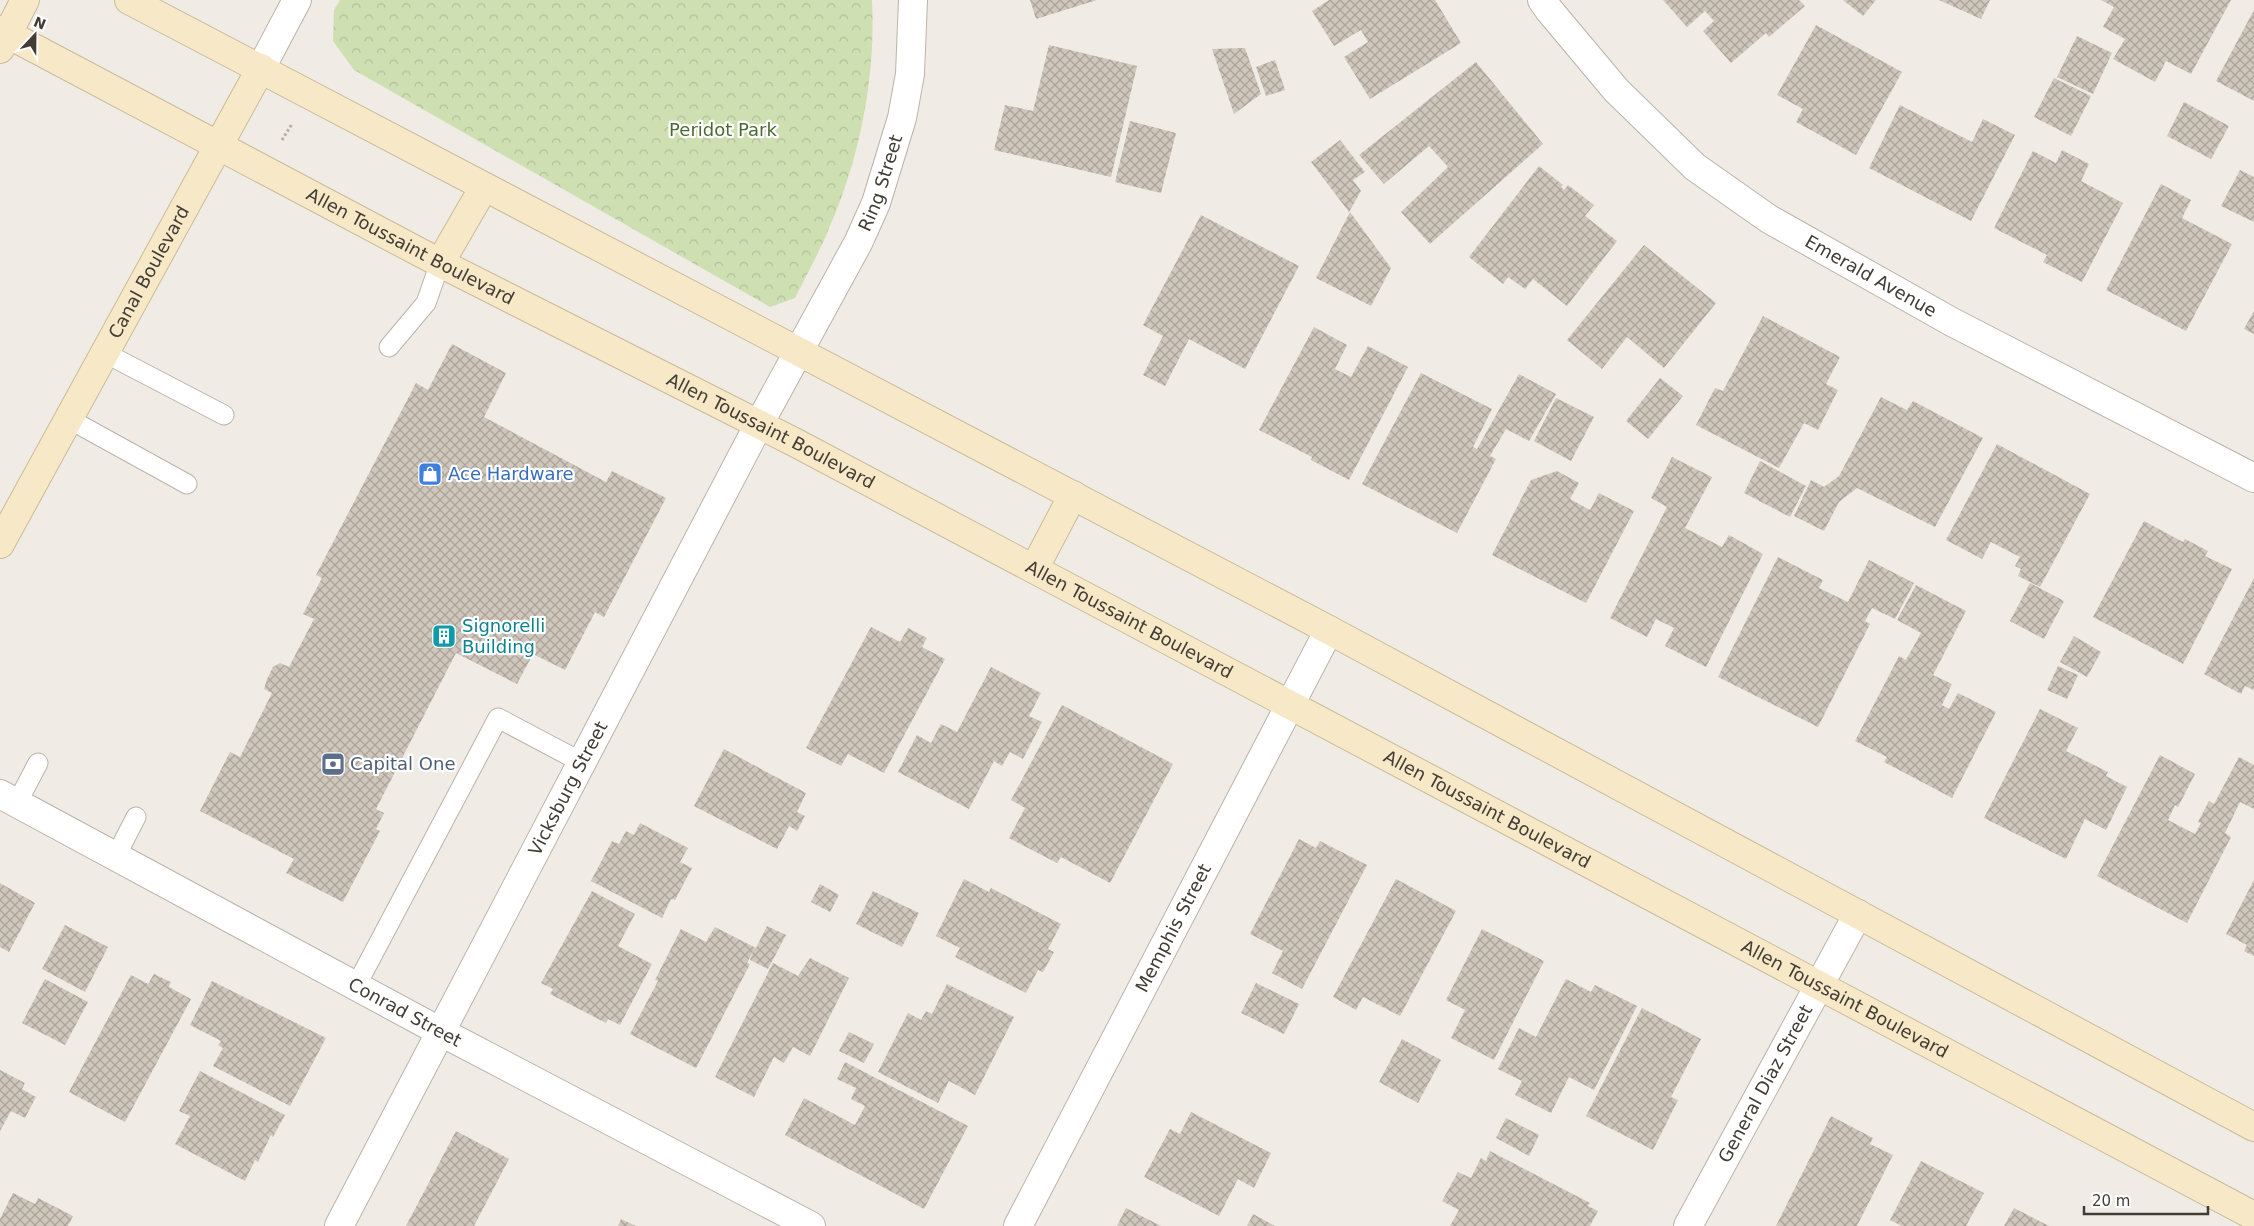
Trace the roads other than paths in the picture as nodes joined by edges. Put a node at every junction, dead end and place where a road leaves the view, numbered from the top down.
1 (25, 0) edge
2 (129, 0) edge
3 (297, 0) edge
4 (913, 0) edge
5 (1542, 0) edge
6 (3, 38) edge
7 (260, 68) junction
8 (219, 144) junction
9 (484, 187) junction
10 (440, 263) junction
11 (389, 347) dead end
12 (798, 351) junction
13 (105, 353) junction
14 (224, 414) dead end
15 (69, 419) junction
16 (759, 424) junction
17 (2254, 478) edge
18 (187, 484) dead end
19 (1073, 495) junction
20 (0, 544) edge
21 (1034, 569) junction
22 (1329, 630) junction
23 (1290, 705) junction
24 (38, 763) dead end
25 (583, 763) junction
26 (8, 798) edge
27 (136, 817) dead end
28 (116, 856) junction
29 (1858, 914) junction
30 (356, 986) junction
31 (1819, 986) junction
32 (440, 1032) junction
33 (2254, 1127) edge
34 (2254, 1216) edge
35 (338, 1226) edge
36 (811, 1226) edge
37 (1018, 1226) edge
38 (1688, 1226) edge

1 - 6 main road
2 - 7 main road
3 - 7 street, Canal Boulevard
4 - 12 street, Ring Street
5 - 17 street, Emerald Avenue
6 - 8 main road, Allen Toussaint Boulevard
7 - 8 main road, Canal Boulevard
7 - 9 main road
8 - 10 main road, Allen Toussaint Boulevard
8 - 13 main road, Canal Boulevard
9 - 10 main road
9 - 12 main road
10 - 11 lane
10 - 16 main road, Allen Toussaint Boulevard
12 - 16 street, Vicksburg Street
12 - 19 main road
13 - 14 lane
13 - 15 main road, Canal Boulevard
15 - 18 lane
15 - 20 main road, Canal Boulevard
16 - 21 main road, Allen Toussaint Boulevard
16 - 25 street, Vicksburg Street
19 - 21 main road
19 - 22 main road
21 - 23 main road, Allen Toussaint Boulevard
22 - 23 street, Memphis Street
22 - 29 main road
23 - 31 main road, Allen Toussaint Boulevard
23 - 37 street, Memphis Street
24 - 26 lane
25 - 30 lane
25 - 32 street, Vicksburg Street
26 - 28 street, Conrad Street
27 - 28 lane
28 - 30 street, Conrad Street
29 - 31 street, General Diaz Street
29 - 33 main road
30 - 32 street, Conrad Street
31 - 34 main road, Allen Toussaint Boulevard
31 - 38 street, General Diaz Street
32 - 35 street, Vicksburg Street
32 - 36 street, Conrad Street

